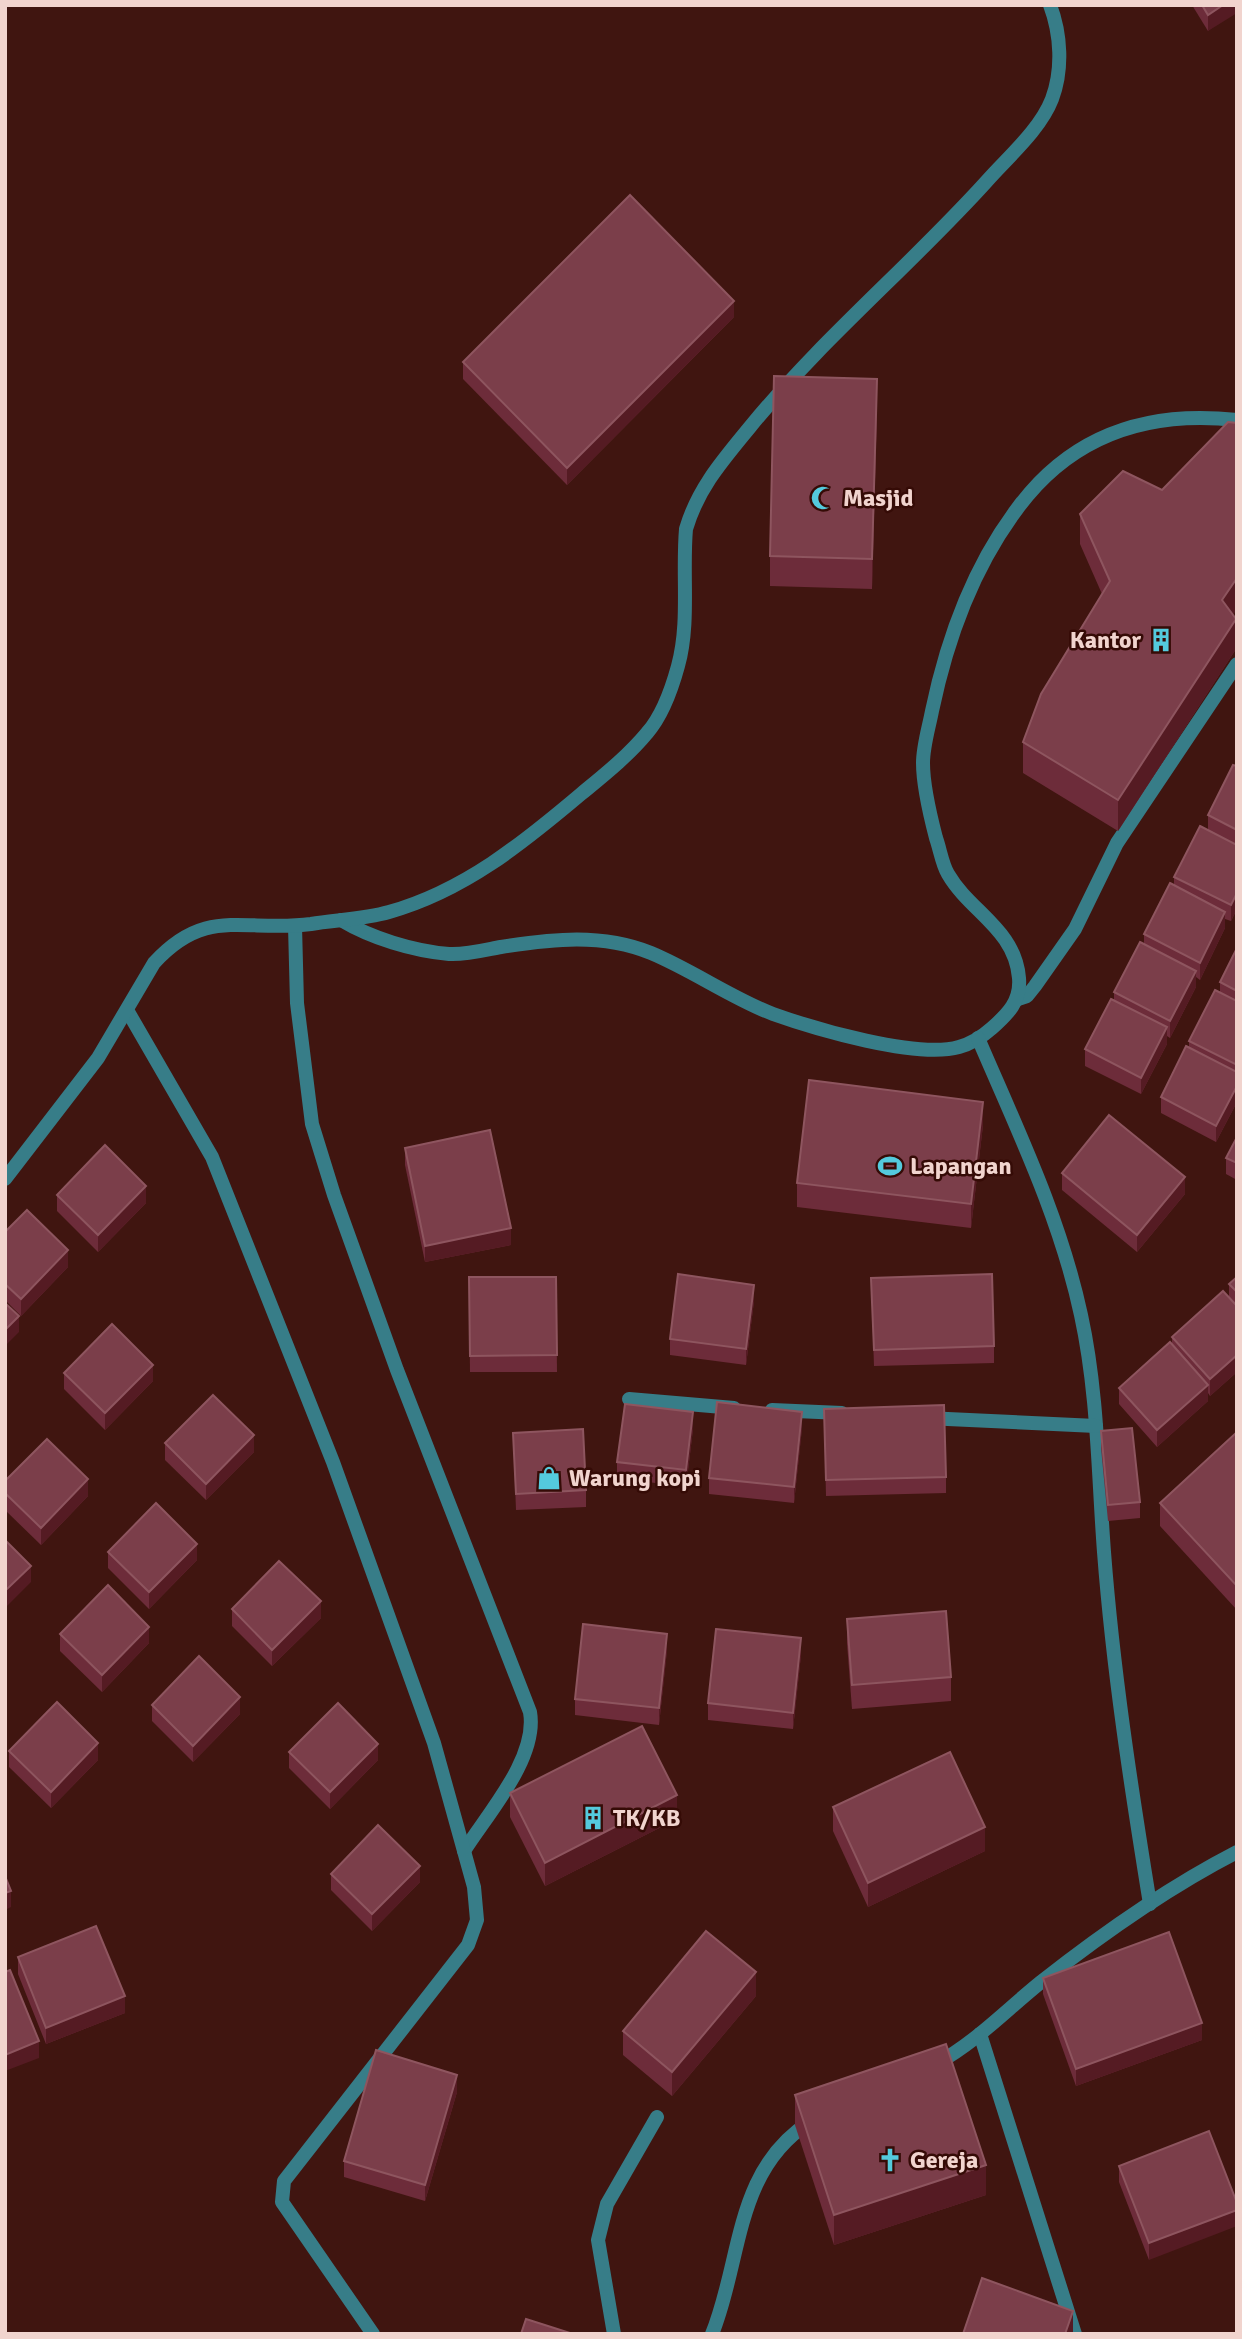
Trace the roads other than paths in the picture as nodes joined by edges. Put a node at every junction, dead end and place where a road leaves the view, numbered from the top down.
1 (1050, 5) edge
2 (1237, 420) edge
3 (1237, 664) edge
4 (341, 920) junction
5 (295, 926) junction
6 (1018, 999) junction
7 (127, 1010) junction
8 (978, 1038) junction
9 (5, 1179) edge
10 (629, 1399) dead end
11 (861, 1414) edge
12 (916, 1417) edge
13 (1096, 1426) junction
14 (464, 1851) junction
15 (1237, 1852) edge
16 (1150, 1904) junction
17 (980, 2034) junction
18 (921, 2073) edge
19 (824, 2113) edge
20 (657, 2117) dead end
21 (373, 2334) edge
22 (614, 2334) edge
23 (712, 2334) edge
24 (1075, 2334) edge

1 - 4 street
2 - 6 street
3 - 6 street
4 - 5 street
4 - 8 street
5 - 7 street
5 - 14 street
6 - 8 street
7 - 9 street
7 - 14 street
8 - 13 street
10 - 11 street
12 - 13 street
13 - 16 street
14 - 21 street
15 - 16 street
16 - 17 street
17 - 18 street
17 - 24 street
19 - 23 street
20 - 22 street

